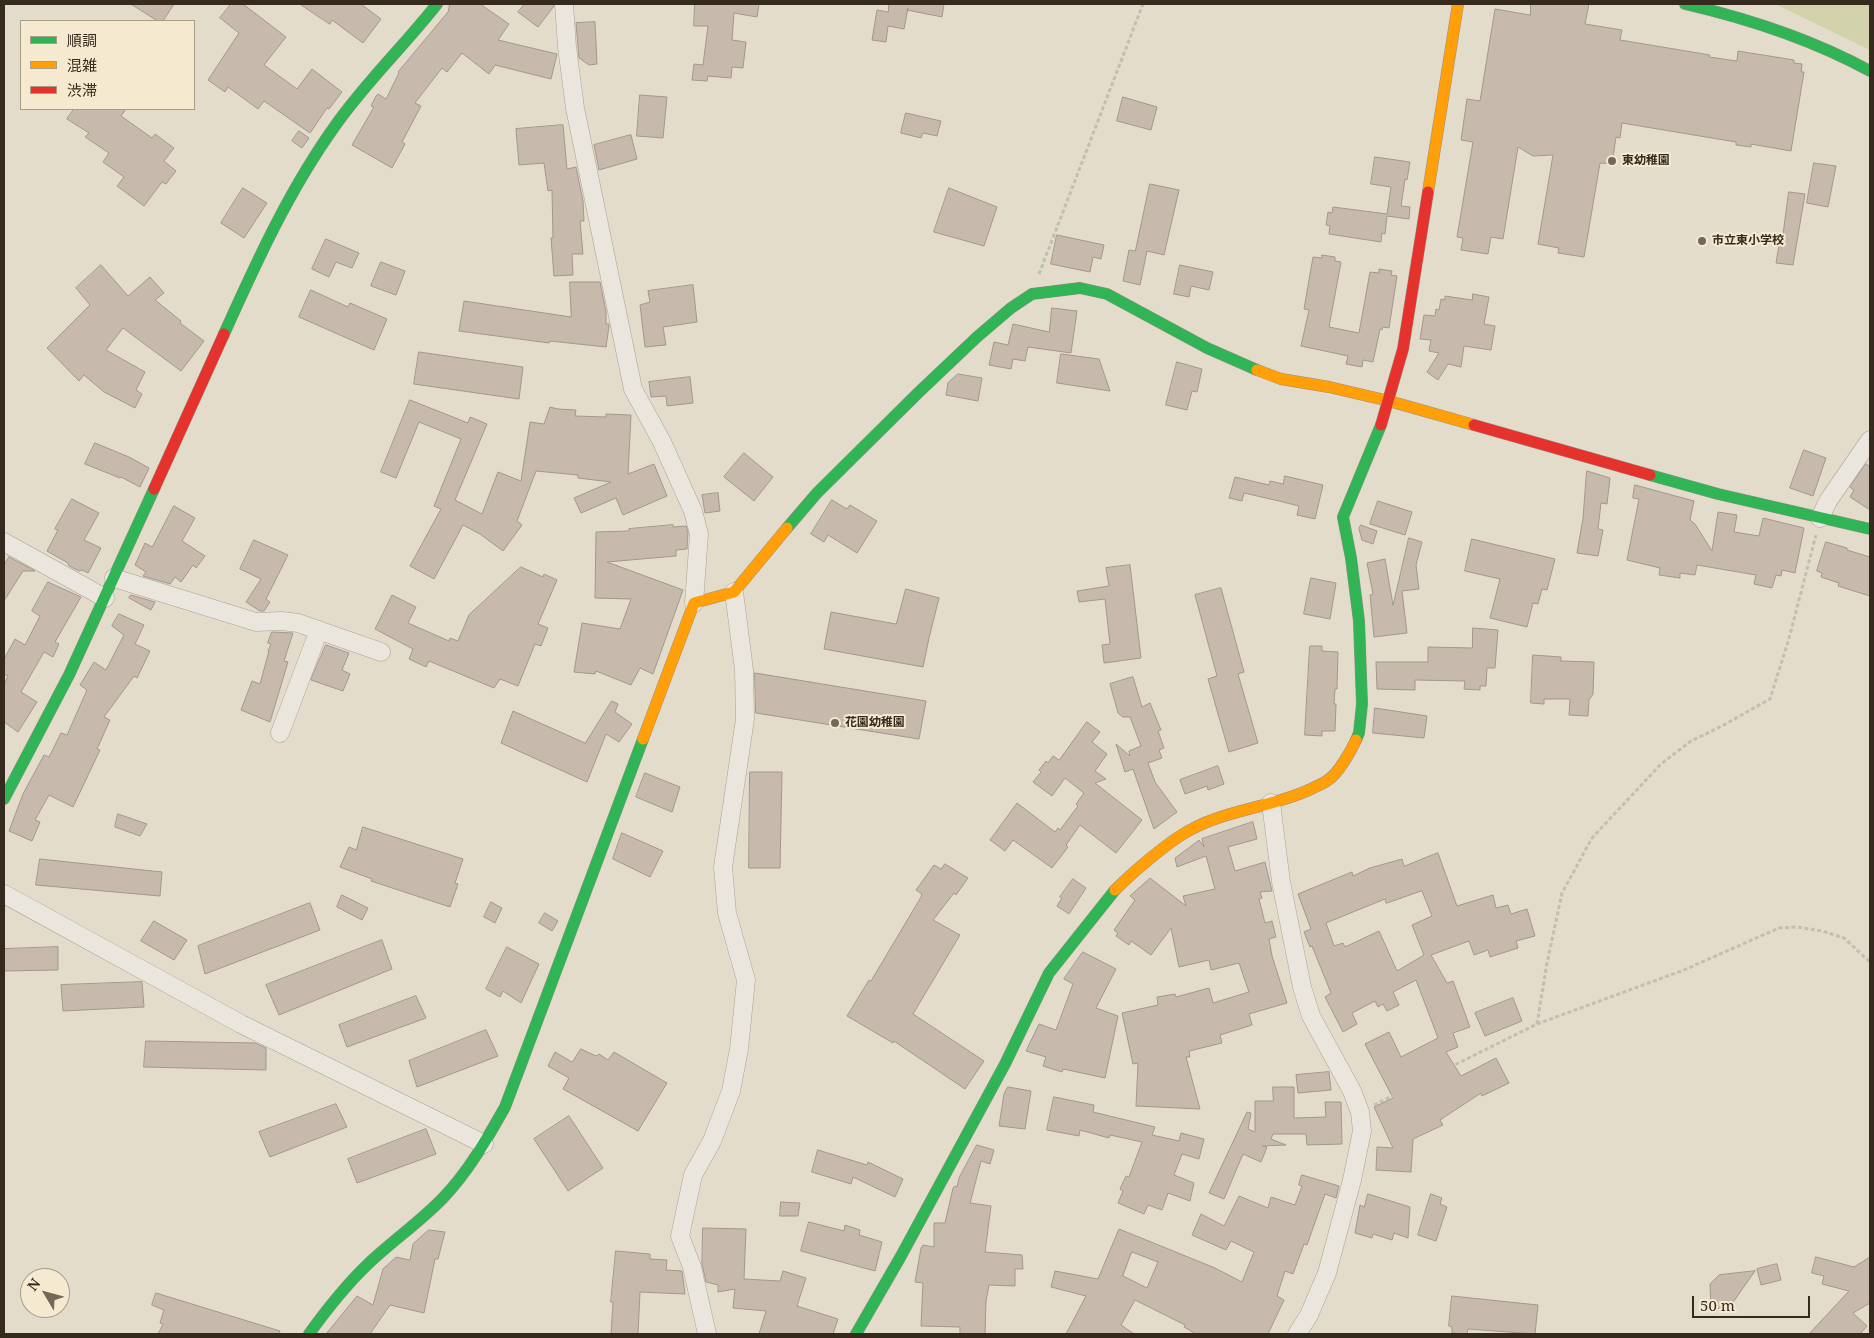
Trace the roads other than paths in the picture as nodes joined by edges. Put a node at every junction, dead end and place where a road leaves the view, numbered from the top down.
1 (438, 4) edge
2 (564, 4) edge
3 (1458, 4) edge
4 (1685, 4) edge
5 (1870, 71) edge
6 (1389, 401) junction
7 (1870, 440) edge
8 (1820, 518) junction
9 (1870, 529) edge
10 (4, 542) edge
11 (114, 578) junction
12 (734, 592) junction
13 (105, 598) junction
14 (694, 603) junction
15 (319, 630) junction
16 (381, 652) dead end
17 (280, 733) dead end
18 (4, 799) edge
19 (1271, 803) junction
20 (4, 894) edge
21 (484, 1144) junction
22 (309, 1334) edge
23 (707, 1334) edge
24 (856, 1334) edge
25 (1297, 1334) edge

1 - 11 street
2 - 14 street
3 - 6 street
4 - 5 street
6 - 8 street
6 - 12 street
6 - 19 street
7 - 8 street
8 - 9 street
10 - 13 street
11 - 13 street
11 - 15 street
12 - 14 street
12 - 23 street
13 - 18 street
14 - 21 street
15 - 16 street
15 - 17 street
19 - 24 street
19 - 25 street
20 - 21 street
21 - 22 street

